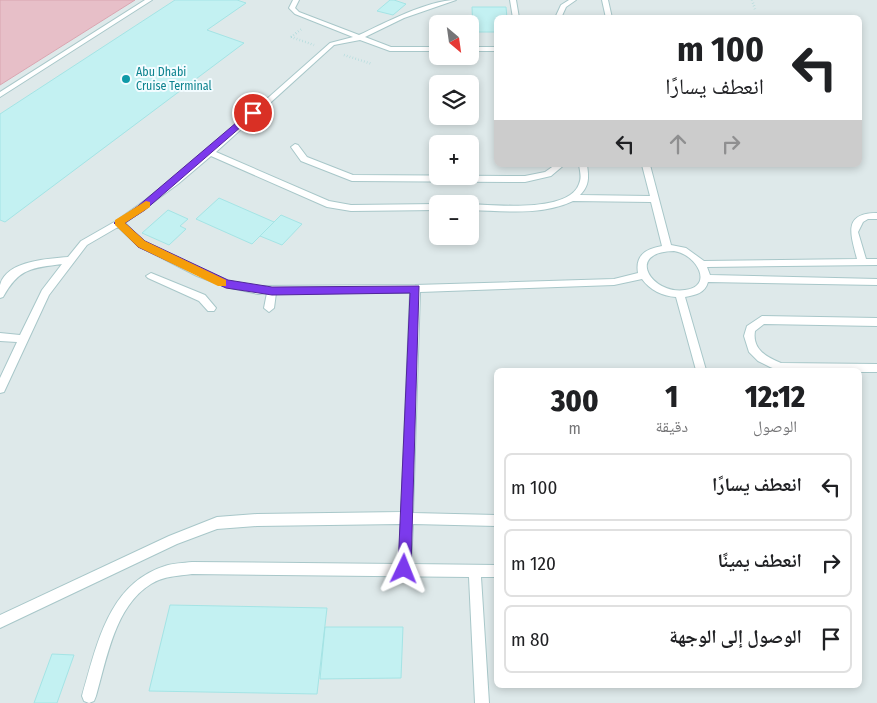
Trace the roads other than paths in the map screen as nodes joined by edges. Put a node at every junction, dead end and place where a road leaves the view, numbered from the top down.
1 (149, 0) edge
2 (296, 0) edge
3 (452, 0) edge
4 (512, 0) edge
5 (573, 0) edge
6 (605, 0) edge
7 (515, 15) edge
8 (559, 15) edge
9 (608, 15) edge
10 (335, 29) junction
11 (358, 38) junction
12 (332, 44) junction
13 (429, 49) edge
14 (479, 49) edge
15 (494, 49) edge
16 (0, 95) edge
17 (295, 147) dead end
18 (210, 152) junction
19 (557, 167) edge
20 (583, 167) edge
21 (647, 167) edge
22 (572, 198) junction
23 (655, 199) junction
24 (429, 207) edge
25 (479, 207) edge
26 (877, 216) edge
27 (119, 223) junction
28 (667, 248) junction
29 (70, 260) junction
30 (877, 262) edge
31 (863, 263) junction
32 (702, 264) junction
33 (644, 275) junction
34 (151, 276) dead end
35 (706, 278) junction
36 (877, 282) edge
37 (415, 289) junction
38 (272, 291) junction
39 (0, 294) edge
40 (680, 295) junction
41 (211, 308) dead end
42 (269, 308) dead end
43 (877, 322) edge
44 (0, 337) edge
45 (23, 339) junction
46 (700, 368) edge
47 (877, 368) edge
48 (0, 388) edge
49 (406, 518) junction
50 (494, 521) edge
51 (404, 569) junction
52 (475, 571) junction
53 (494, 571) edge
54 (0, 622) edge
55 (89, 696) dead end
56 (482, 703) edge

1 - 16 lane
2 - 10 lane
3 - 11 lane
4 - 7 lane
5 - 8 lane
6 - 9 lane
10 - 11 lane
10 - 12 lane
11 - 12 lane
11 - 13 lane
12 - 18 lane
14 - 15 lane
17 - 19 lane
18 - 24 lane
18 - 27 lane
20 - 22 lane
21 - 23 lane
22 - 23 lane
22 - 25 lane
23 - 28 lane
26 - 31 lane
27 - 29 lane
27 - 38 lane
28 - 32 lane
28 - 33 lane
29 - 39 lane
29 - 45 lane
30 - 31 lane
31 - 32 lane
32 - 35 lane
33 - 37 lane
33 - 40 lane
34 - 41 lane
35 - 36 lane
35 - 40 lane
37 - 38 lane
37 - 49 lane
38 - 42 lane
40 - 46 lane
43 - 47 lane
44 - 45 lane
45 - 48 lane
49 - 50 lane
49 - 51 lane
49 - 54 lane
51 - 52 lane
51 - 55 lane
52 - 53 lane
52 - 56 lane

